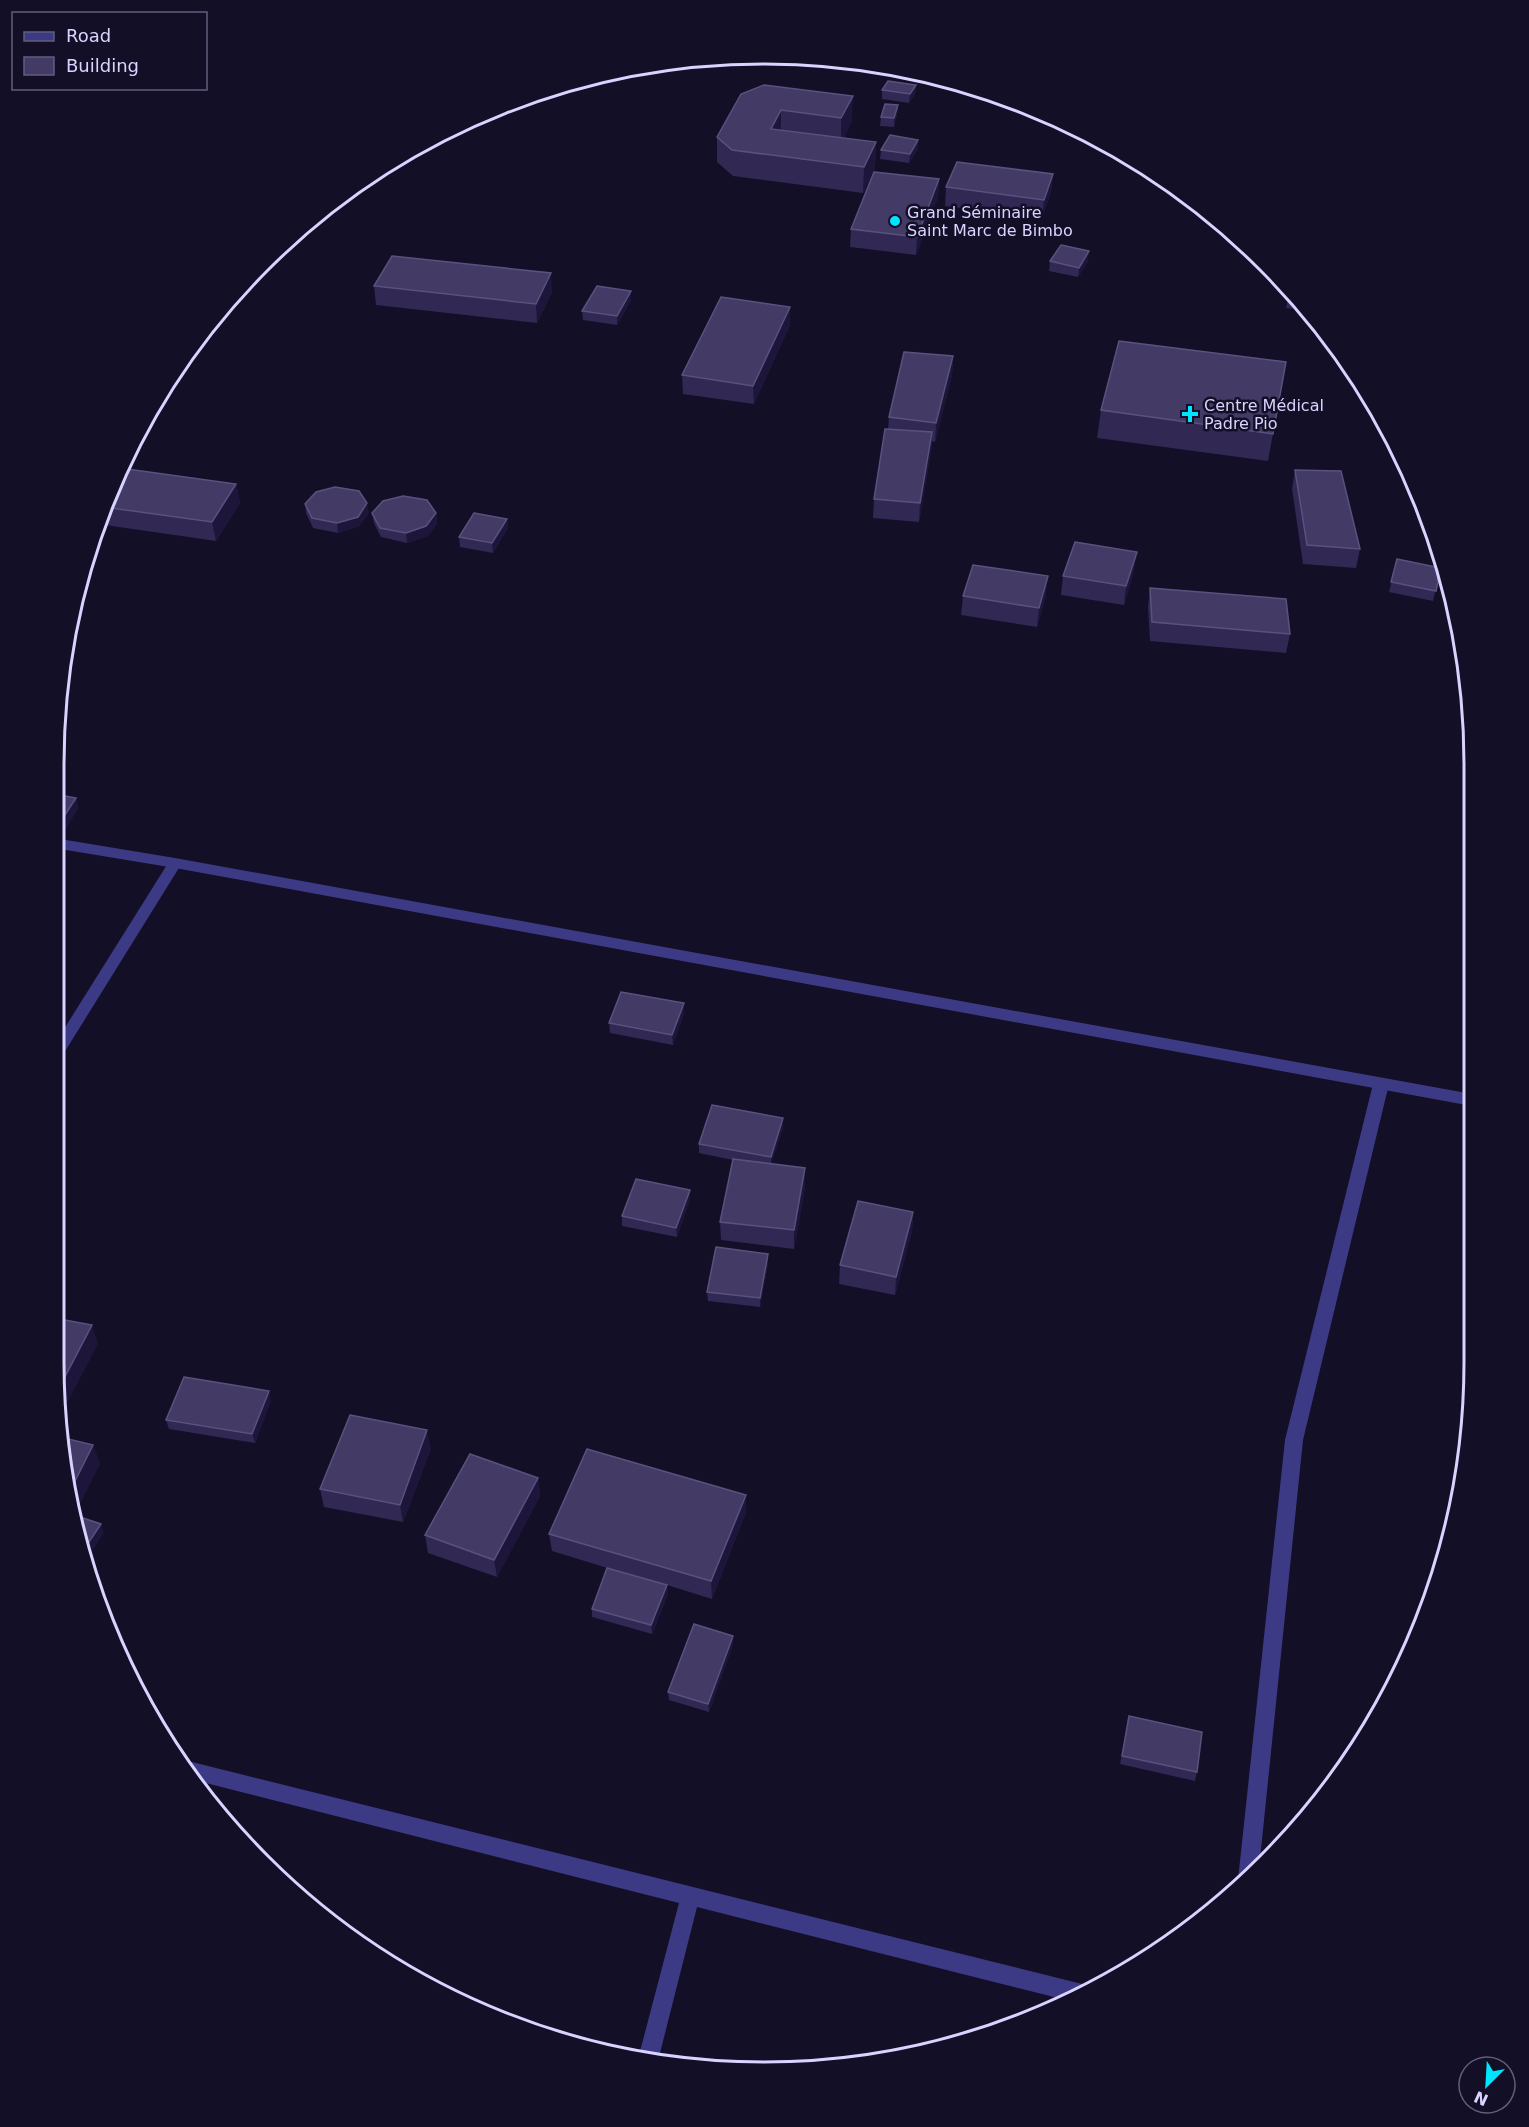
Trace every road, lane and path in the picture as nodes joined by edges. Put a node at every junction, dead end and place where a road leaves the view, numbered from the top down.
1 (64, 845) edge
2 (176, 863) junction
3 (64, 1041) edge
4 (1381, 1084) junction
5 (1464, 1099) edge
6 (197, 1772) edge
7 (1249, 1866) edge
8 (690, 1898) junction
9 (1071, 1991) edge
10 (650, 2053) edge

1 - 2 street
2 - 3 street
2 - 4 street
4 - 5 street
4 - 7 street
6 - 8 street
8 - 9 street
8 - 10 street

